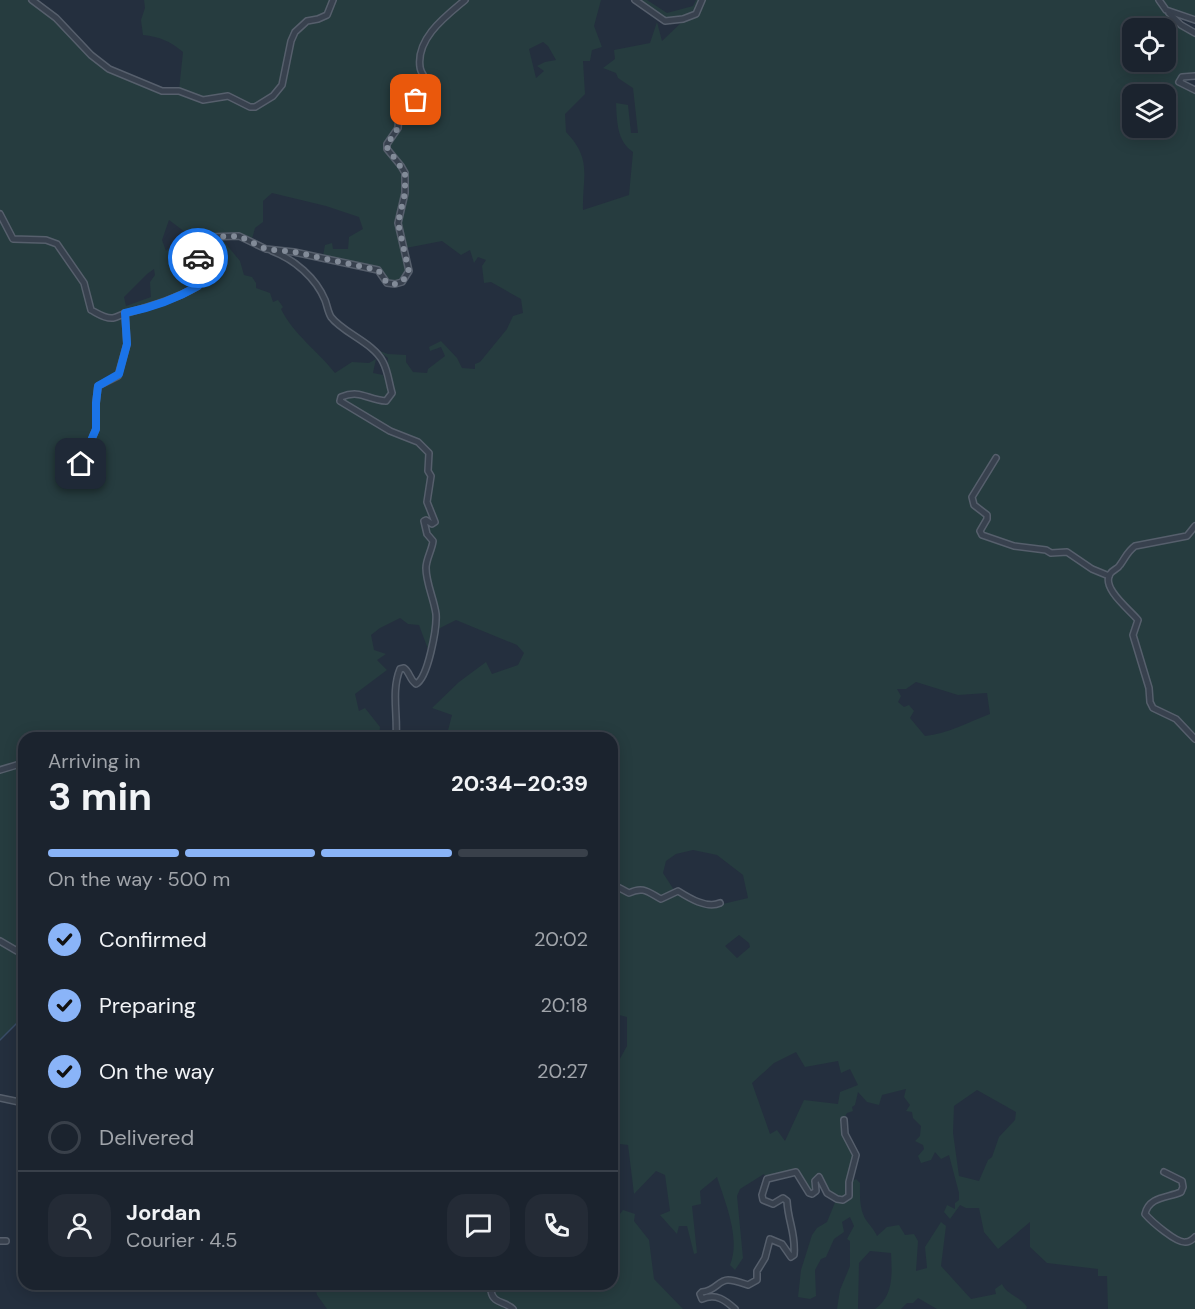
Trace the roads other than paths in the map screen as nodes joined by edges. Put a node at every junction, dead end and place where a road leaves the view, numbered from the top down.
1 (32, 0) edge
2 (333, 0) edge
3 (465, 0) edge
4 (635, 0) edge
5 (702, 0) edge
6 (1159, 0) edge
7 (1166, 10) junction
8 (1195, 20) edge
9 (1195, 33) edge
10 (1195, 76) edge
11 (1195, 90) edge
12 (0, 214) edge
13 (266, 249) junction
14 (125, 313) junction
15 (996, 458) dead end
16 (82, 471) dead end
17 (1195, 526) edge
18 (1109, 576) junction
19 (396, 732) edge
20 (1195, 739) edge
21 (18, 765) edge
22 (0, 770) edge
23 (618, 887) edge
24 (720, 903) dead end
25 (0, 941) edge
26 (18, 951) edge
27 (0, 1098) edge
28 (18, 1102) edge
29 (844, 1120) dead end
30 (1164, 1172) dead end
31 (1195, 1237) edge
32 (491, 1290) edge
33 (513, 1309) edge
34 (735, 1309) edge

1 - 2 street
3 - 13 street
4 - 5 street
6 - 7 street
7 - 8 street
7 - 9 street
10 - 11 street
12 - 14 street
13 - 14 street
13 - 19 street
14 - 16 street
15 - 18 street
17 - 18 street
18 - 20 street
21 - 22 street
23 - 24 street
25 - 26 street
27 - 28 street
29 - 34 street
30 - 31 street
32 - 33 street

